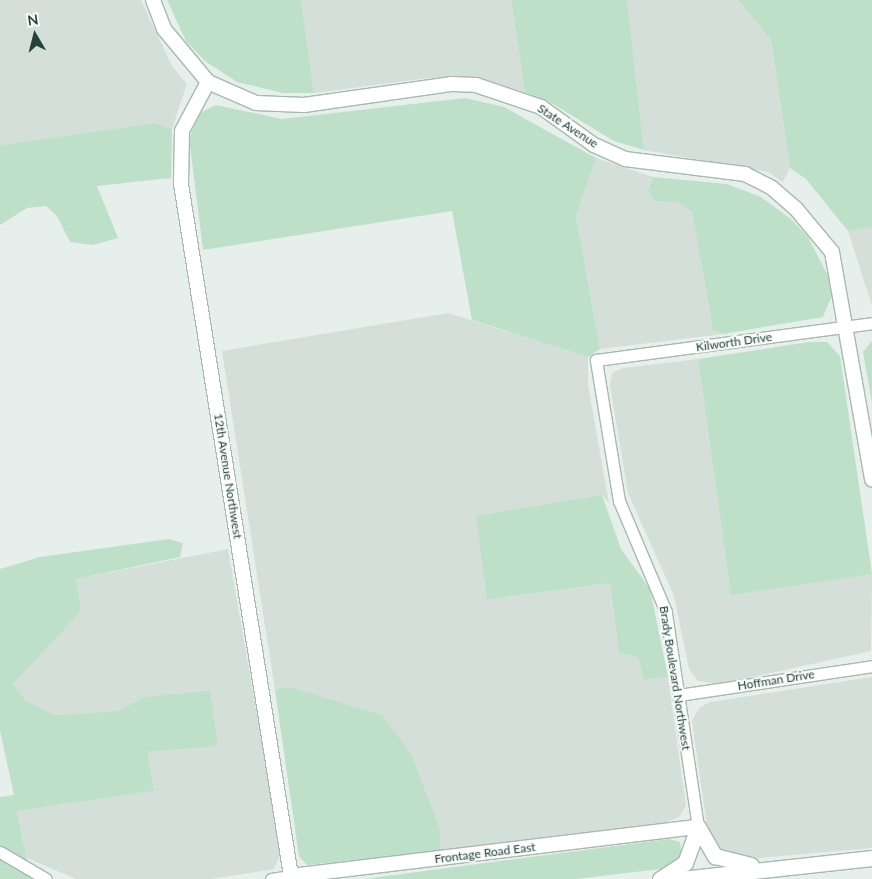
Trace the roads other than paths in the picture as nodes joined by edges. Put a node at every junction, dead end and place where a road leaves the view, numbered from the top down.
1 (153, 0) edge
2 (208, 82) junction
3 (872, 323) edge
4 (848, 327) junction
5 (596, 360) joint
6 (872, 480) edge
7 (872, 666) edge
8 (679, 695) junction
9 (701, 833) junction
10 (0, 852) edge
11 (872, 858) edge
12 (785, 867) junction
13 (292, 876) junction
14 (709, 877) edge
15 (46, 879) edge
16 (271, 879) edge
17 (660, 879) edge
18 (681, 879) edge

1 - 2 street, State Avenue
2 - 4 street, State Avenue
2 - 13 street, 12th Avenue Northwest
3 - 4 street, Kilworth Drive
4 - 5 street, Kilworth Drive
4 - 6 street, State Avenue
5 - 8 street, Brady Boulevard Northwest
7 - 8 street, Hoffman Drive
8 - 9 street, Brady Boulevard Northwest
9 - 12 main road
9 - 13 street, Frontage Road East
9 - 14 main road
9 - 17 main road
10 - 15 street
11 - 12 main road
12 - 14 main road
13 - 16 street, Frontage Road East
14 - 18 main road

